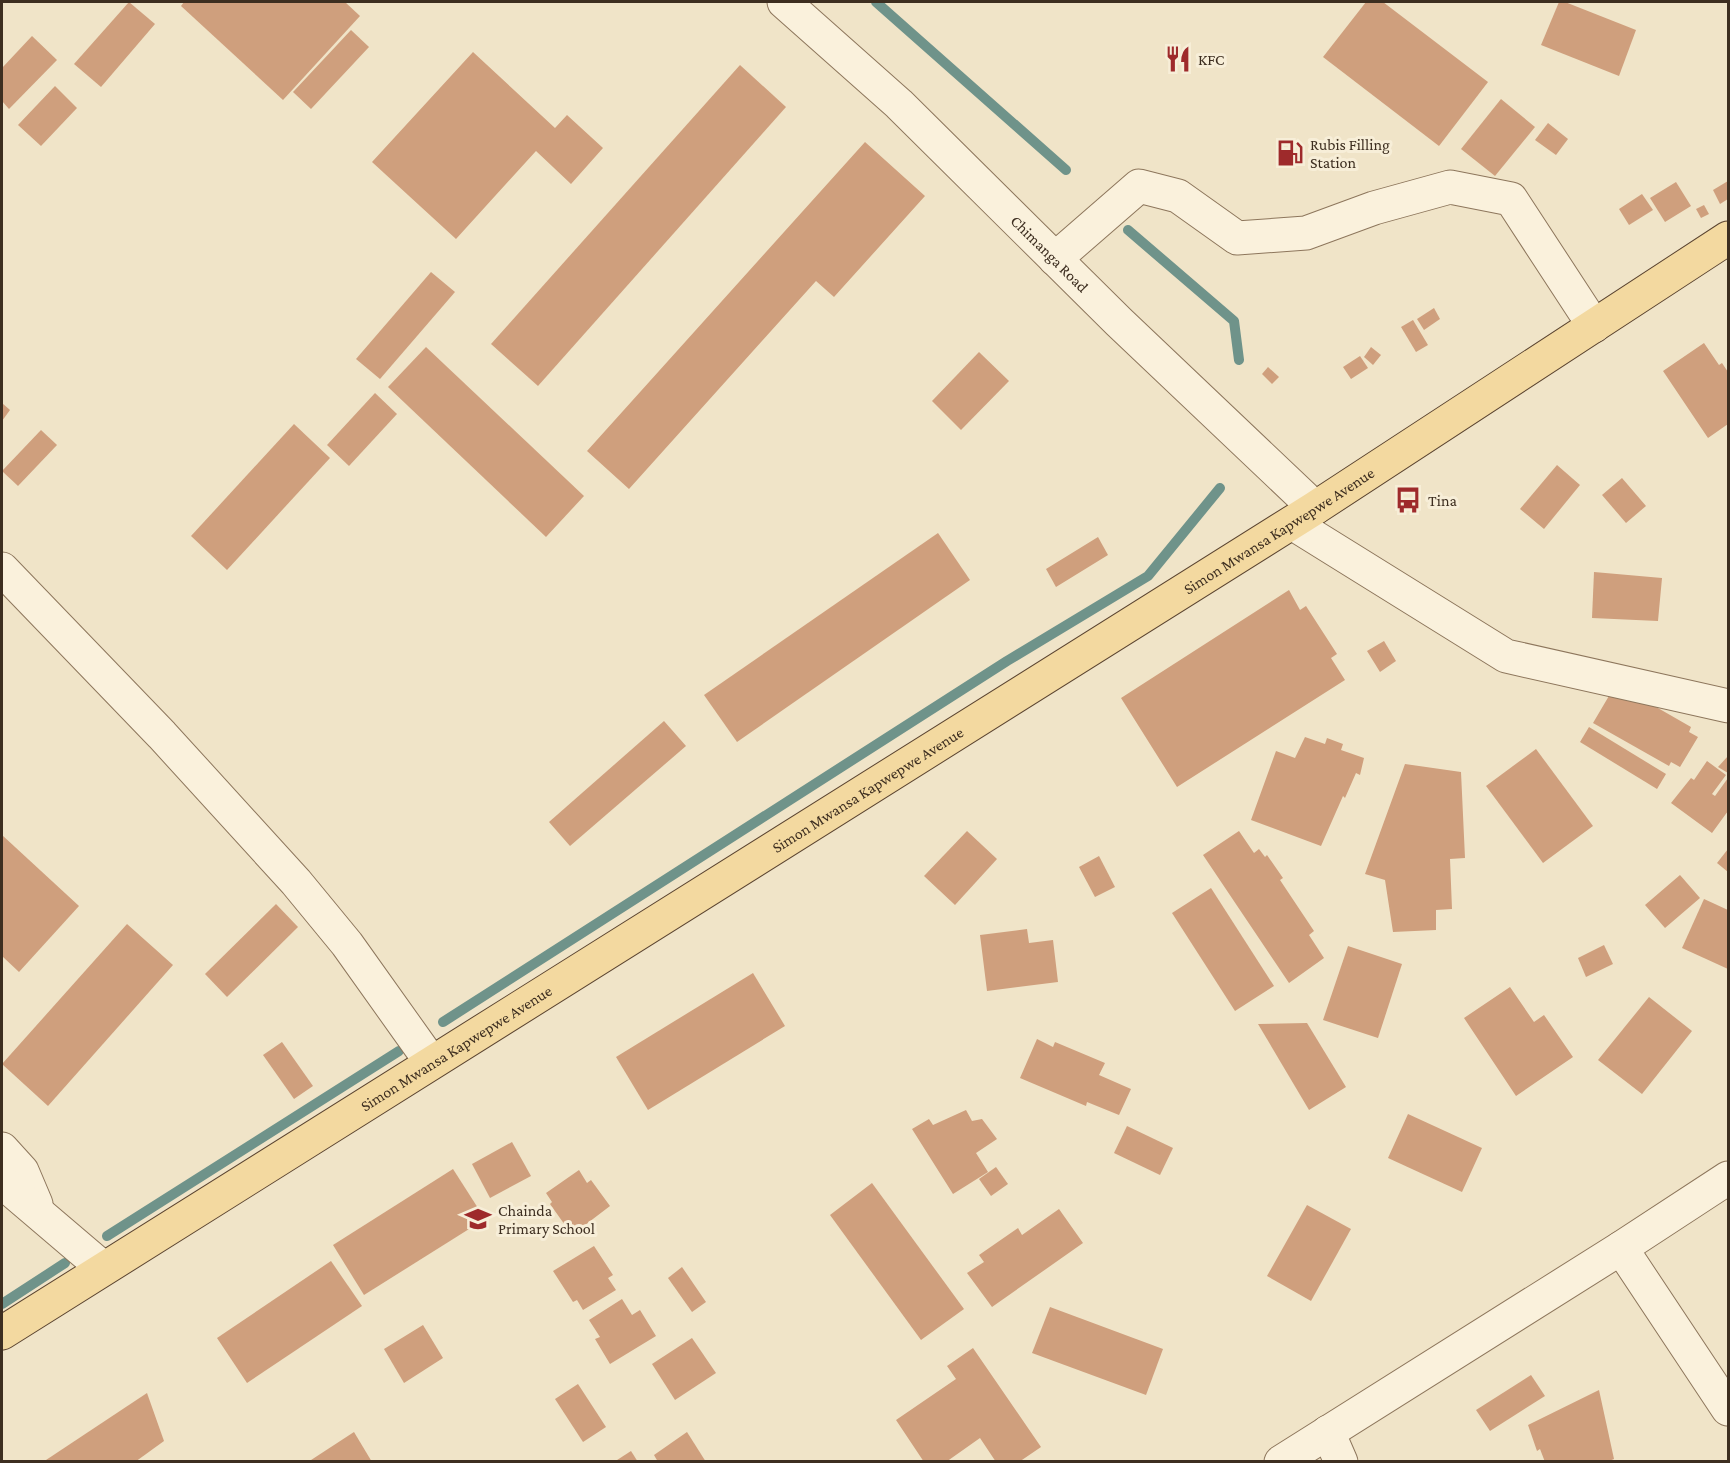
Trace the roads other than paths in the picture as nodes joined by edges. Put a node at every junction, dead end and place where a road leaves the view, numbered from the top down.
1 (784, 2) edge
2 (1728, 238) edge
3 (1055, 259) junction
4 (1594, 326) junction
5 (1304, 515) junction
6 (2, 569) edge
7 (1728, 706) edge
8 (431, 1062) junction
9 (2, 1149) edge
10 (1728, 1178) edge
11 (2, 1182) edge
12 (39, 1214) junction
13 (1622, 1248) junction
14 (104, 1268) junction
15 (2, 1333) edge
16 (1728, 1409) edge
17 (1328, 1432) junction
18 (1281, 1461) edge
19 (1341, 1461) edge

1 - 3 street, Chimanga Road
2 - 4 main road, Simon Mwansa Kapwepwe Avenue
3 - 4 street
3 - 5 street, Chimanga Road
4 - 5 main road, Simon Mwansa Kapwepwe Avenue
5 - 7 street, Chimanga Road
5 - 8 main road, Simon Mwansa Kapwepwe Avenue
6 - 8 street
8 - 14 main road, Simon Mwansa Kapwepwe Avenue
9 - 12 street
10 - 13 street
11 - 12 street
12 - 14 street
13 - 16 street
13 - 17 street
14 - 15 main road, Simon Mwansa Kapwepwe Avenue
17 - 18 street
17 - 19 street

